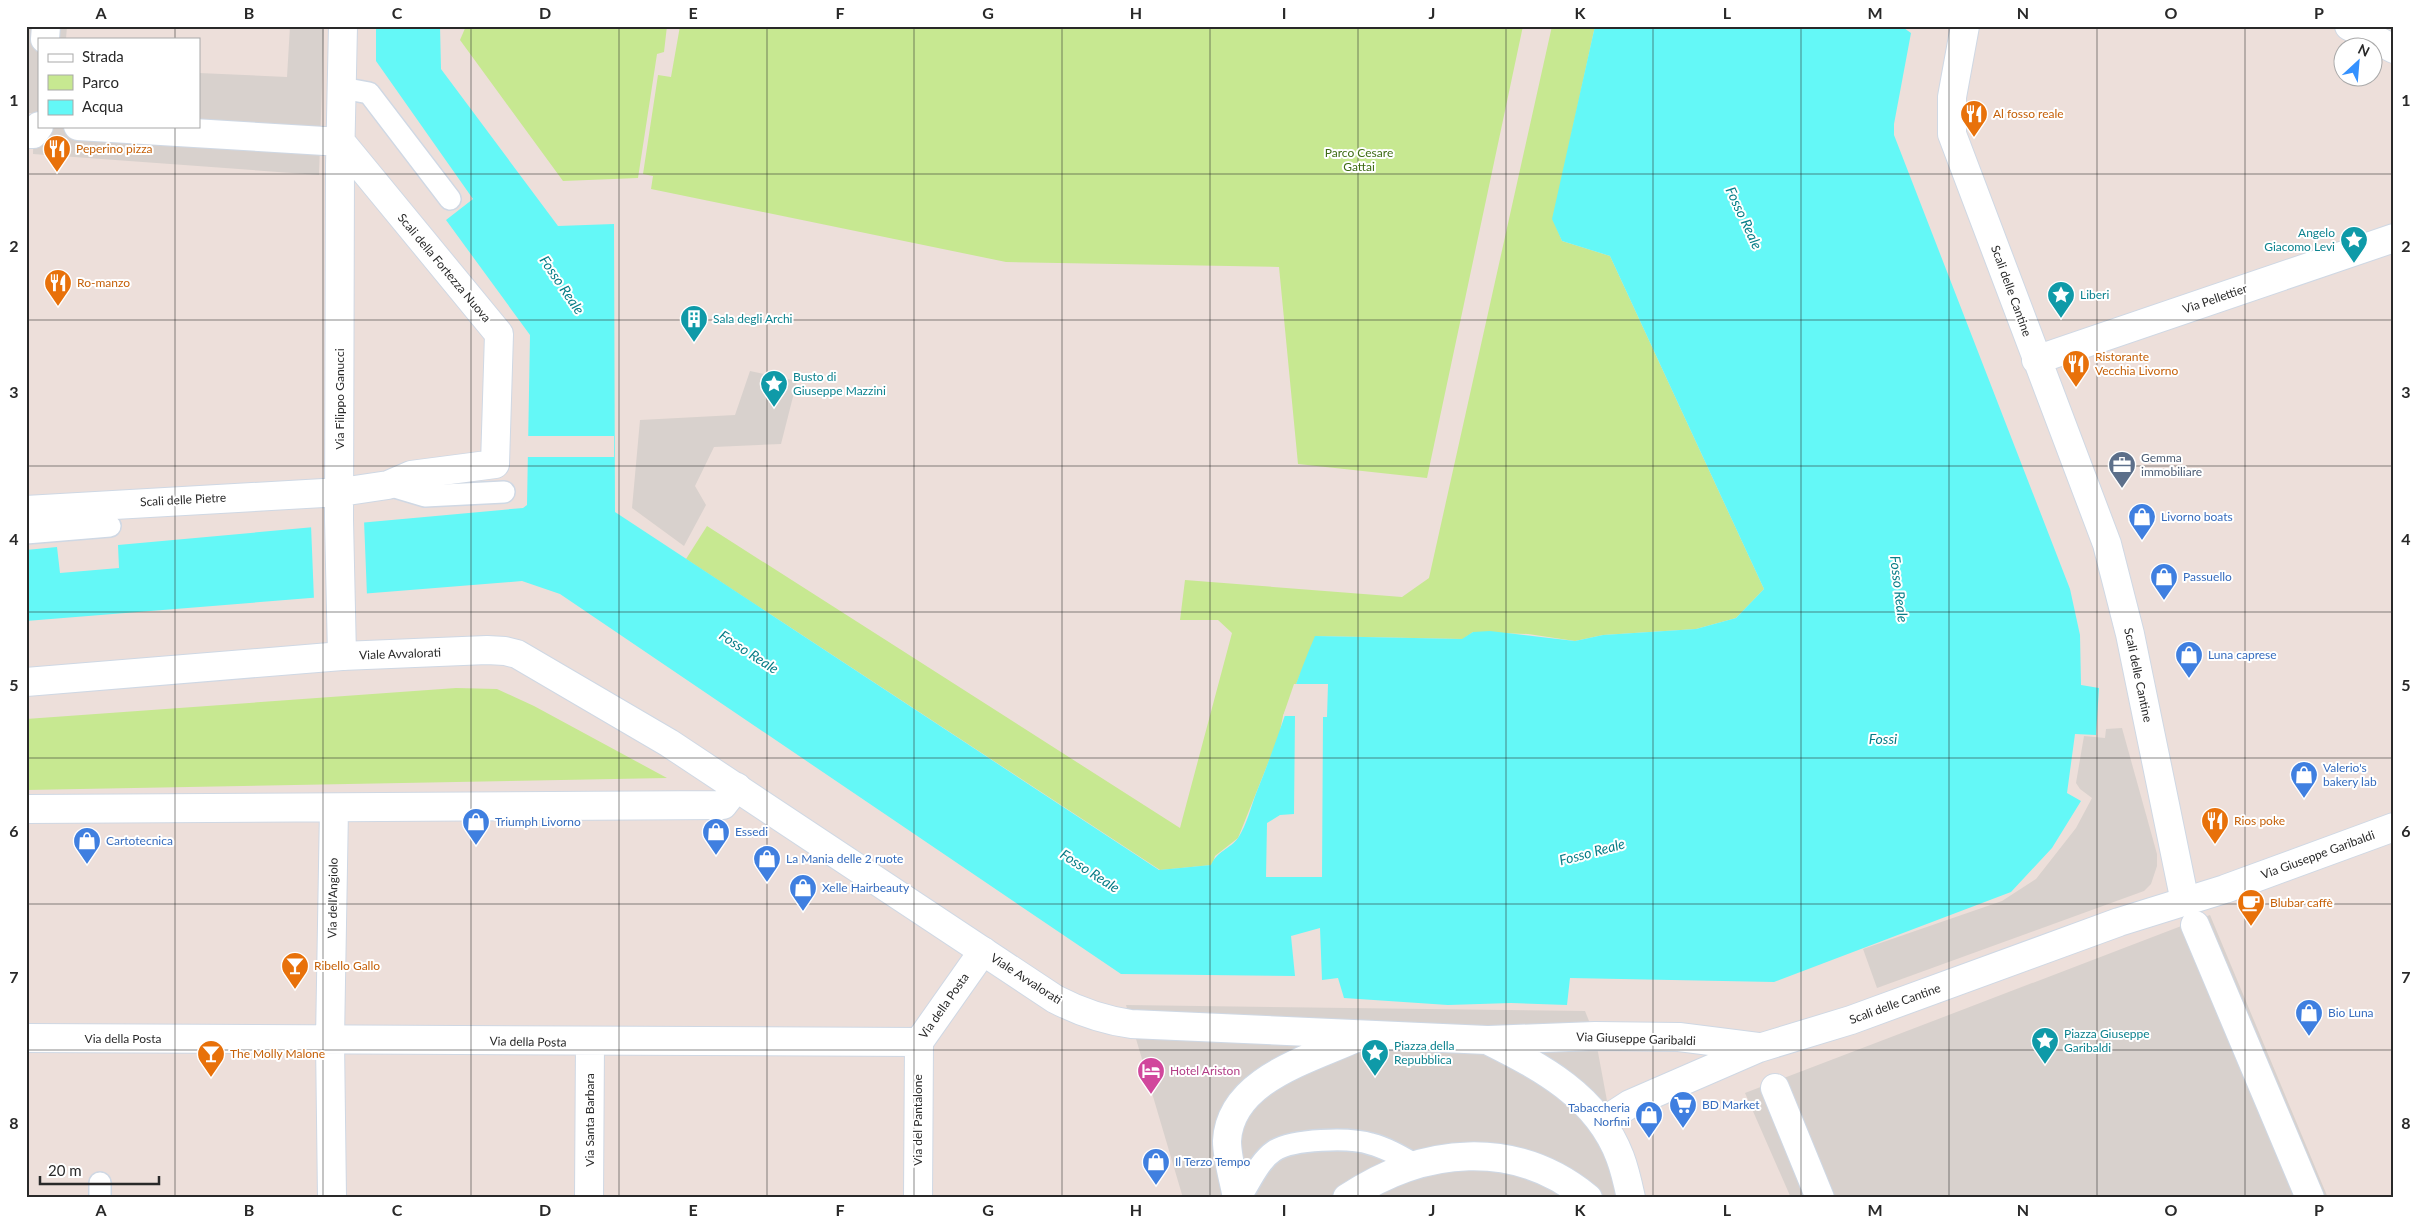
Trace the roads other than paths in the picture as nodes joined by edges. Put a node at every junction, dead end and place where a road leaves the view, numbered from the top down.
1 (343, 26) edge
2 (1965, 26) edge
3 (2349, 26) edge
4 (2394, 49) edge
5 (342, 88) junction
6 (38, 127) edge
7 (111, 128) edge
8 (26, 134) edge
9 (341, 142) junction
10 (450, 199) dead end
11 (2394, 238) edge
12 (2036, 360) junction
13 (388, 485) junction
14 (341, 492) junction
15 (504, 492) dead end
16 (26, 510) edge
17 (110, 526) dead end
18 (26, 532) edge
19 (342, 656) junction
20 (26, 682) edge
21 (737, 787) junction
22 (334, 808) junction
23 (26, 809) edge
24 (2394, 828) edge
25 (2190, 914) junction
26 (983, 951) junction
27 (1362, 1036) junction
28 (26, 1038) edge
29 (330, 1040) junction
30 (1487, 1040) junction
31 (590, 1042) junction
32 (919, 1042) junction
33 (1760, 1048) junction
34 (1775, 1088) dead end
35 (1604, 1125) junction
36 (1416, 1165) junction
37 (332, 1198) edge
38 (589, 1198) edge
39 (918, 1198) edge
40 (1239, 1198) edge
41 (1347, 1198) edge
42 (1588, 1198) edge
43 (1631, 1198) edge
44 (1820, 1198) edge
45 (2310, 1198) edge

1 - 5 street, Via Filippo Ganucci
2 - 12 street, Scali delle Cantine
3 - 4 street
5 - 9 street, Via Filippo Ganucci
5 - 10 lane
6 - 8 street
7 - 9 street
9 - 13 street, Scali della Fortezza Nuova
9 - 14 street, Via Filippo Ganucci
11 - 12 street, Via Pellettier
12 - 25 street, Scali delle Cantine
13 - 14 street, Scali della Fortezza Nuova
13 - 15 lane
14 - 16 street, Scali delle Pietre
14 - 19 street, Via Filippo Ganucci
17 - 18 lane
19 - 20 street, Viale Avvalorati
19 - 21 street, Viale Avvalorati
21 - 22 street
21 - 26 street, Viale Avvalorati
22 - 23 street
22 - 29 street, Via dell'Angiolo
24 - 25 street, Via Giuseppe Garibaldi
25 - 33 street, Scali delle Cantine
25 - 45 street
26 - 27 street, Viale Avvalorati
26 - 32 street, Via della Posta
27 - 30 street
27 - 40 street
28 - 29 street, Via della Posta
29 - 31 street, Via della Posta
29 - 37 street, Via dell'Angiolo
30 - 33 street, Via Giuseppe Garibaldi
30 - 35 street
31 - 32 street, Via della Posta
31 - 38 street, Via Santa Barbara
32 - 39 street, Via del Pantalone
33 - 35 street
34 - 44 street
35 - 43 street
36 - 40 lane
36 - 41 street
36 - 42 street

